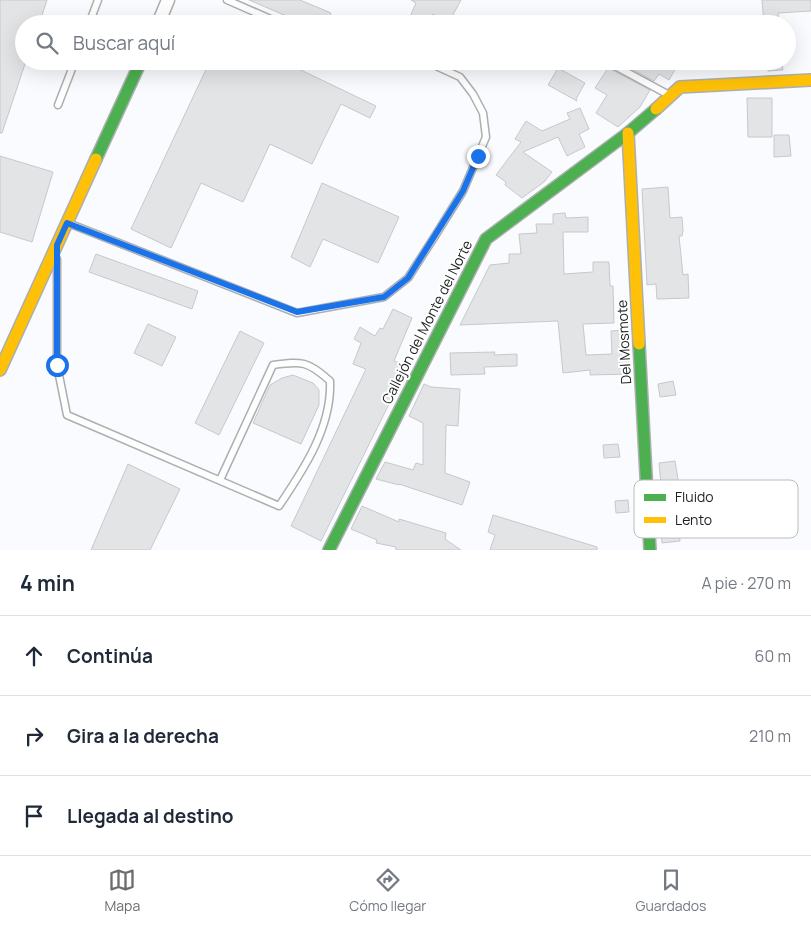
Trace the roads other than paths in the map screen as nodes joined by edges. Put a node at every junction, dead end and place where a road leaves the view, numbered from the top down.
1 (98, 0) edge
2 (168, 0) edge
3 (226, 0) edge
4 (92, 15) edge
5 (162, 15) edge
6 (261, 15) edge
7 (72, 70) edge
8 (136, 70) edge
9 (445, 70) edge
10 (622, 70) edge
11 (811, 80) edge
12 (670, 96) junction
13 (58, 105) dead end
14 (628, 133) junction
15 (67, 223) junction
16 (57, 245) junction
17 (0, 370) edge
18 (220, 480) junction
19 (646, 480) edge
20 (329, 550) edge

1 - 4 lane
2 - 5 street
3 - 6 lane
7 - 13 lane
8 - 15 street
9 - 15 lane
10 - 12 lane
11 - 12 street, Callejón del Monte del Norte
12 - 14 street, Callejón del Monte del Norte
14 - 19 street, Del Mosmote
14 - 20 street, Callejón del Monte del Norte
15 - 16 street
16 - 17 street
16 - 18 lane
18 - 18 lane

